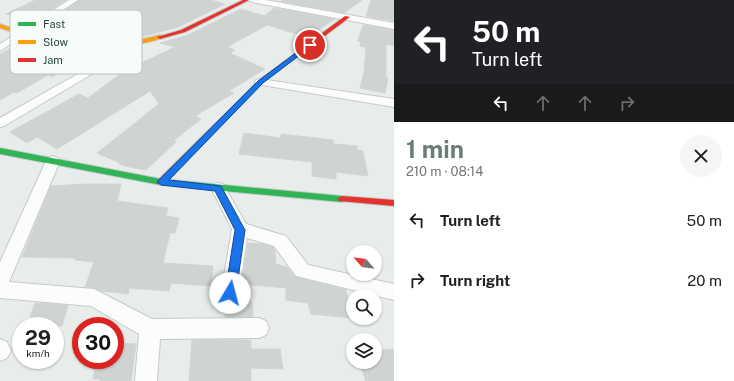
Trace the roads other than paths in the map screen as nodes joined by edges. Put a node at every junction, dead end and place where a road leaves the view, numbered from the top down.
1 (74, 0) edge
2 (247, 0) edge
3 (252, 0) edge
4 (59, 10) edge
5 (347, 18) junction
6 (0, 26) edge
7 (394, 26) edge
8 (10, 29) edge
9 (10, 41) edge
10 (142, 42) edge
11 (0, 48) edge
12 (84, 74) edge
13 (260, 82) junction
14 (394, 103) edge
15 (0, 123) edge
16 (0, 151) edge
17 (53, 161) junction
18 (161, 182) junction
19 (218, 188) junction
20 (394, 203) edge
21 (240, 230) junction
22 (0, 282) edge
23 (0, 290) edge
24 (394, 292) edge
25 (230, 293) dead end
26 (150, 328) junction
27 (259, 328) dead end
28 (146, 381) edge

1 - 4 street
2 - 10 street
3 - 5 street
5 - 7 street
5 - 13 street
6 - 8 street
9 - 11 street
12 - 15 street
13 - 14 street
13 - 18 street
16 - 17 street
17 - 18 street
17 - 22 street
18 - 19 street
19 - 20 street
19 - 21 street
21 - 24 street
21 - 25 street
23 - 26 street
26 - 27 street
26 - 28 street

